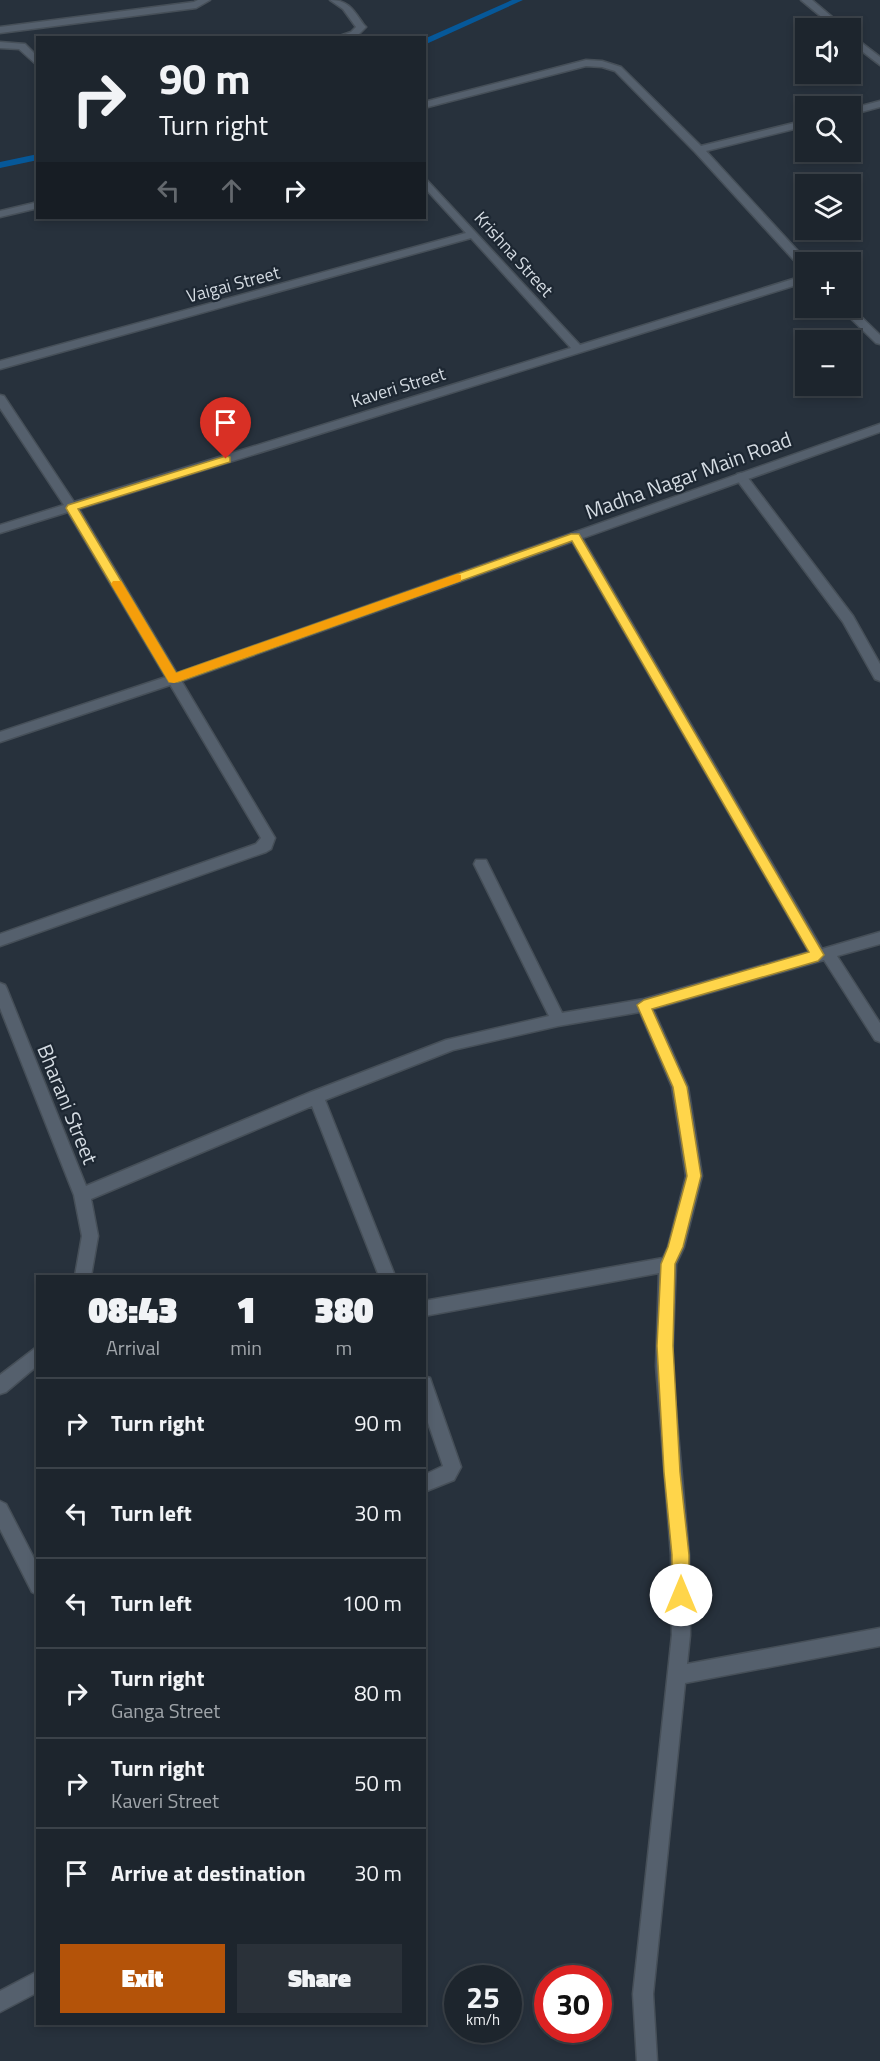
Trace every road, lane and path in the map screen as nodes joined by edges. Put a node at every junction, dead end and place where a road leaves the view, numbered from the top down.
1 (205, 0) edge
2 (335, 0) edge
3 (806, 0) edge
4 (828, 18) edge
5 (0, 30) edge
6 (346, 36) edge
7 (0, 45) edge
8 (861, 46) edge
9 (36, 61) edge
10 (880, 62) edge
11 (426, 105) edge
12 (878, 107) edge
13 (861, 110) edge
14 (795, 126) edge
15 (699, 150) junction
16 (426, 182) edge
17 (36, 205) edge
18 (0, 214) edge
19 (474, 234) junction
20 (795, 255) edge
21 (795, 281) edge
22 (857, 318) edge
23 (880, 340) edge
24 (578, 350) junction
25 (0, 365) edge
26 (0, 399) edge
27 (880, 428) edge
28 (741, 477) junction
29 (72, 508) junction
30 (0, 529) edge
31 (575, 536) junction
32 (880, 676) edge
33 (174, 679) junction
34 (0, 737) edge
35 (481, 864) dead end
36 (880, 938) edge
37 (0, 940) edge
38 (822, 954) junction
39 (0, 989) edge
40 (644, 1005) junction
41 (558, 1020) junction
42 (880, 1036) edge
43 (316, 1097) junction
44 (82, 1195) junction
45 (668, 1264) junction
46 (83, 1275) edge
47 (387, 1275) edge
48 (426, 1309) edge
49 (36, 1356) edge
50 (0, 1386) edge
51 (426, 1390) edge
52 (426, 1483) edge
53 (0, 1510) edge
54 (36, 1582) edge
55 (880, 1637) edge
56 (676, 1675) junction
57 (36, 1982) edge
58 (0, 2002) edge
59 (648, 2061) edge

1 - 5 street
2 - 6 street
3 - 4 street
7 - 9 street
8 - 10 street
11 - 15 street
12 - 13 street
14 - 15 street
15 - 20 street
16 - 19 street, Krishna Street
17 - 18 street
19 - 24 street, Krishna Street
19 - 25 street, Vaigai Street
21 - 24 street, Kaveri Street
22 - 23 street
24 - 29 street, Kaveri Street
26 - 29 street
27 - 28 street, Madha Nagar Main Road
28 - 31 street, Madha Nagar Main Road
28 - 32 street
29 - 30 street, Kaveri Street
29 - 33 street
31 - 33 street, Madha Nagar Main Road
31 - 38 street
33 - 34 street, Madha Nagar Main Road
33 - 37 street
35 - 41 street
36 - 38 street
38 - 40 street
38 - 42 street
39 - 44 street, Bharani Street
40 - 41 street
40 - 45 street
41 - 43 street
43 - 44 street
43 - 47 street
44 - 46 street, Bharani Street
45 - 48 street
45 - 56 street
49 - 50 street
51 - 52 street
53 - 54 street
55 - 56 street
56 - 59 street
57 - 58 street

